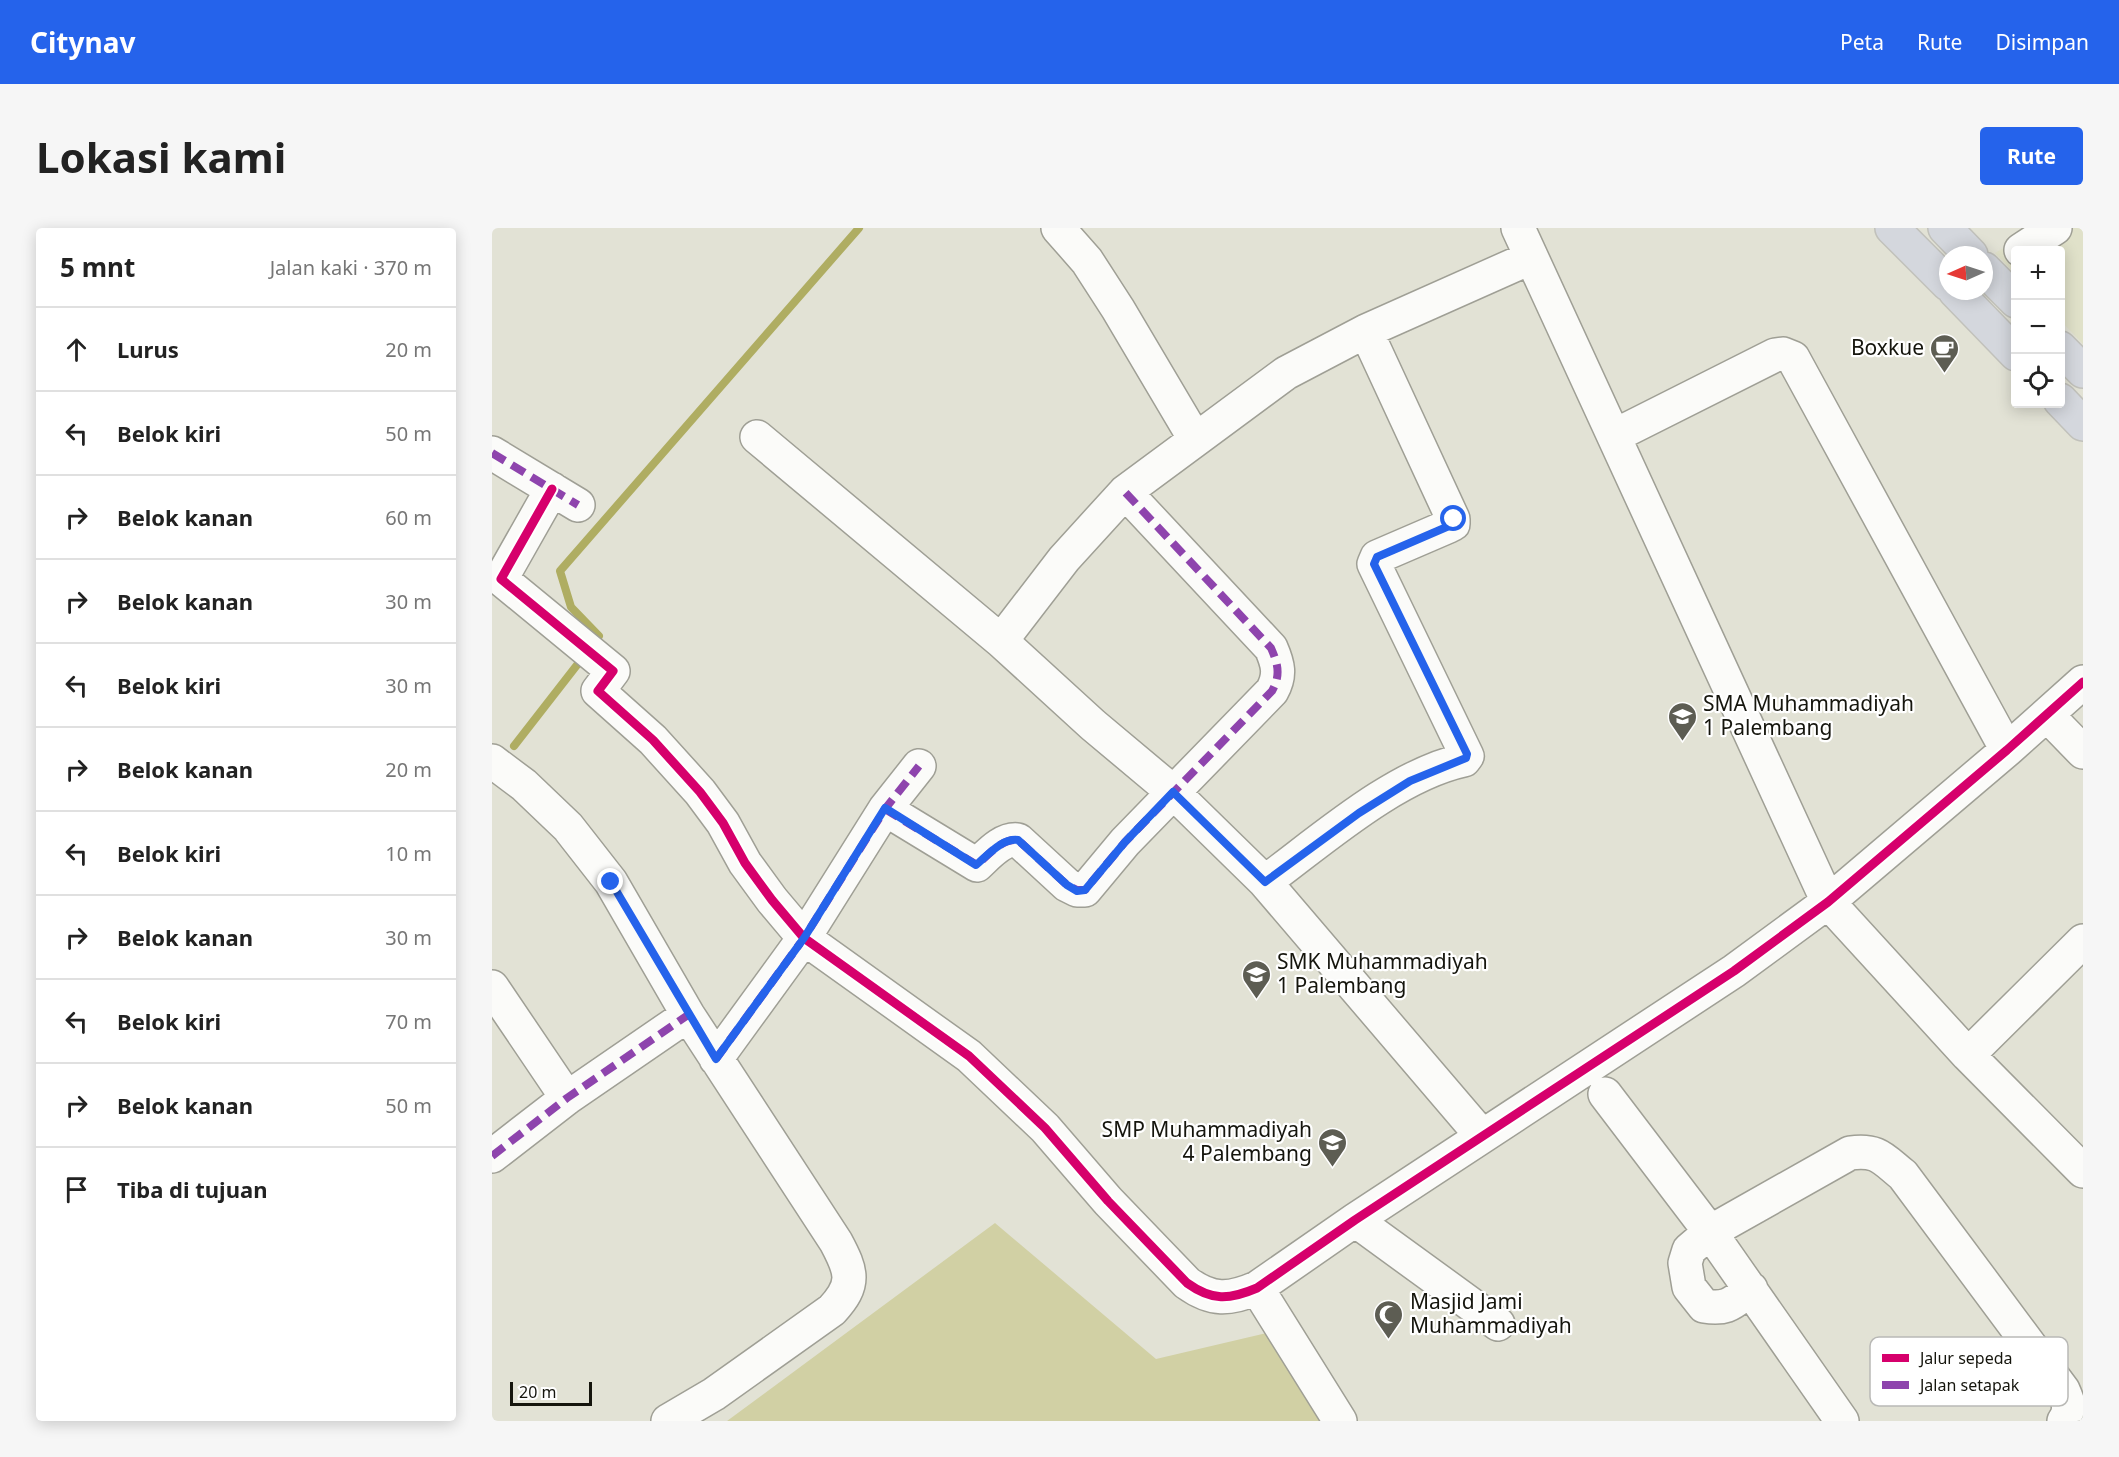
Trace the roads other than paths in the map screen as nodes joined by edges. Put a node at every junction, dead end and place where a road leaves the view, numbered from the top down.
1 (1058, 228) edge
2 (1518, 228) edge
3 (1892, 228) edge
4 (1945, 228) edge
5 (2055, 228) edge
6 (1963, 246) edge
7 (2027, 246) edge
8 (2011, 256) edge
9 (1530, 258) junction
10 (1993, 261) edge
11 (1939, 275) edge
12 (1993, 277) edge
13 (1963, 300) edge
14 (2015, 300) edge
15 (1366, 331) junction
16 (2011, 349) edge
17 (2065, 352) edge
18 (2083, 371) edge
19 (2065, 404) edge
20 (2083, 424) edge
21 (1614, 436) junction
22 (757, 437) dead end
23 (1195, 439) junction
24 (492, 453) edge
25 (1125, 492) junction
26 (1001, 641) junction
27 (2083, 682) edge
28 (2047, 715) junction
29 (2007, 750) junction
30 (2083, 752) edge
31 (492, 760) edge
32 (919, 766) dead end
33 (1173, 792) junction
34 (885, 808) junction
35 (1265, 882) junction
36 (1828, 902) junction
37 (804, 938) junction
38 (2083, 941) edge
39 (492, 987) edge
40 (688, 1015) junction
41 (1968, 1055) junction
42 (716, 1059) junction
43 (1605, 1094) dead end
44 (567, 1098) junction
45 (1482, 1136) junction
46 (492, 1156) edge
47 (2083, 1171) edge
48 (1355, 1220) junction
49 (1710, 1232) junction
50 (1257, 1288) junction
51 (1751, 1289) junction
52 (1498, 1323) dead end
53 (2024, 1337) edge
54 (2068, 1404) edge
55 (668, 1421) edge
56 (1340, 1421) edge
57 (1842, 1421) edge
58 (2064, 1421) edge

1 - 23 street
2 - 9 street
3 - 11 highway
4 - 6 highway
5 - 7 street
8 - 10 street
9 - 15 street
9 - 21 street
12 - 14 highway
13 - 16 highway
15 - 23 street
15 - 35 street
17 - 18 highway
19 - 20 highway
21 - 29 street
21 - 36 street
22 - 26 street
23 - 25 street
24 - 37 street
25 - 26 street
25 - 33 street
26 - 33 street
27 - 28 street
28 - 29 street
28 - 30 street
29 - 36 street
31 - 40 street
32 - 34 street
33 - 34 street
33 - 35 street
34 - 37 street
35 - 45 street
36 - 41 street
36 - 45 street
37 - 42 street
37 - 50 street
38 - 41 street
39 - 44 street
40 - 42 street
40 - 44 street
41 - 47 street
42 - 55 street
43 - 49 street
44 - 46 street
45 - 48 street
48 - 50 street
48 - 52 street
49 - 51 street
49 - 51 street
49 - 53 street
50 - 56 street
51 - 57 street
54 - 58 street

